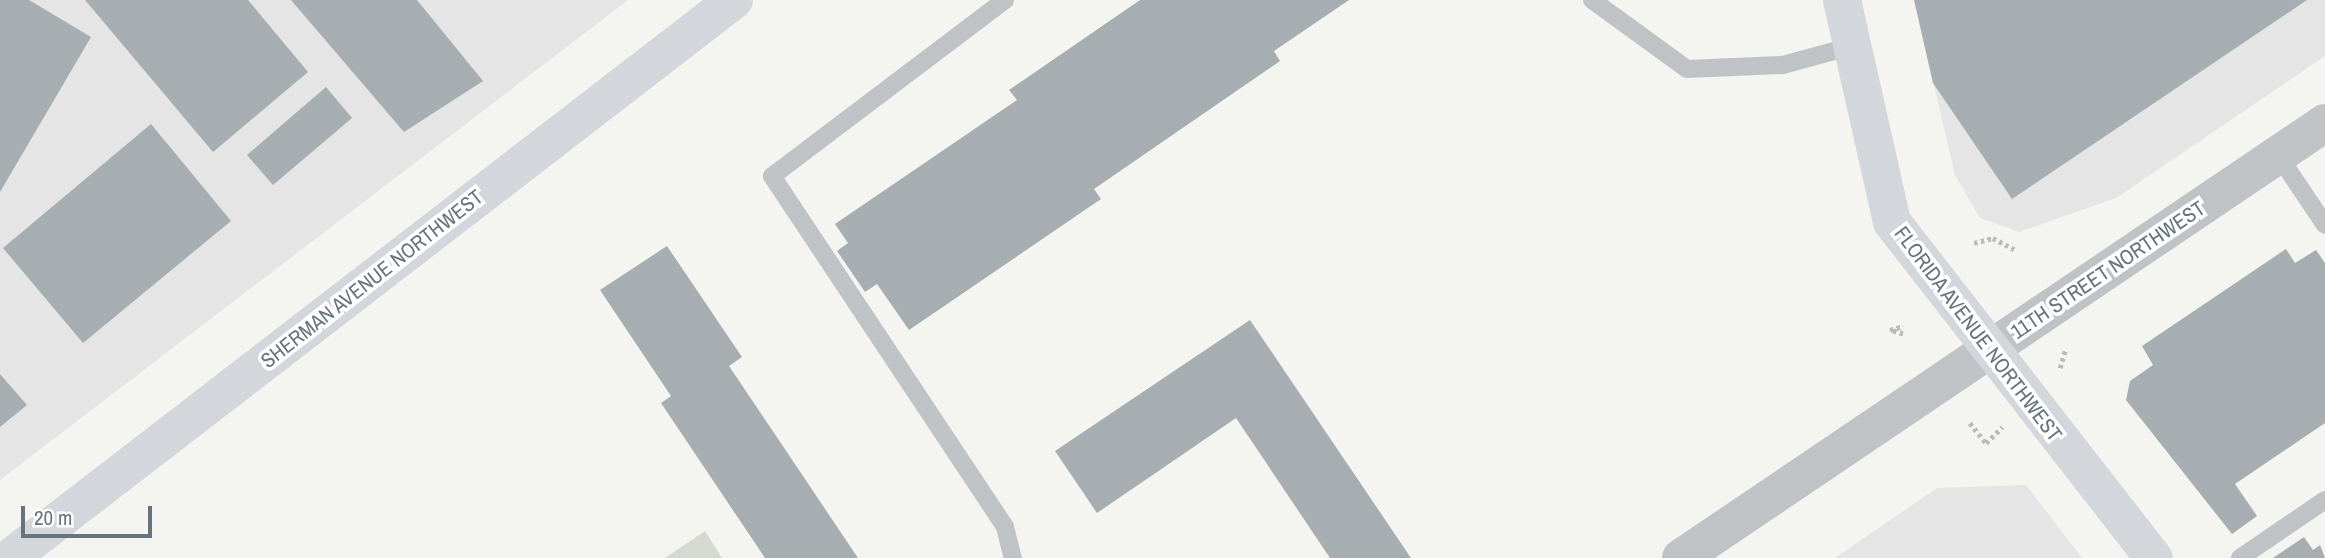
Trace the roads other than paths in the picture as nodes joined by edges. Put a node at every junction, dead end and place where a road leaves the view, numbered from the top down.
1 (734, 0) edge
2 (1005, 0) edge
3 (1592, 0) edge
4 (1842, 0) edge
5 (1852, 46) junction
6 (2325, 123) edge
7 (2278, 155) junction
8 (2325, 225) edge
9 (1988, 351) junction
10 (2325, 500) edge
11 (10, 558) edge
12 (1013, 558) edge
13 (1681, 558) edge
14 (2154, 558) edge
15 (2240, 558) edge

1 - 11 main road, SHERMAN AVENUE NORTHWEST
2 - 12 lane
3 - 5 lane
4 - 5 main road, FLORIDA AVENUE NORTHWEST
5 - 9 main road, FLORIDA AVENUE NORTHWEST
6 - 7 street, 11TH STREET NORTHWEST
7 - 8 lane
7 - 9 street, 11TH STREET NORTHWEST
9 - 13 street, 11TH STREET NORTHWEST
9 - 14 main road, FLORIDA AVENUE NORTHWEST
10 - 15 lane

